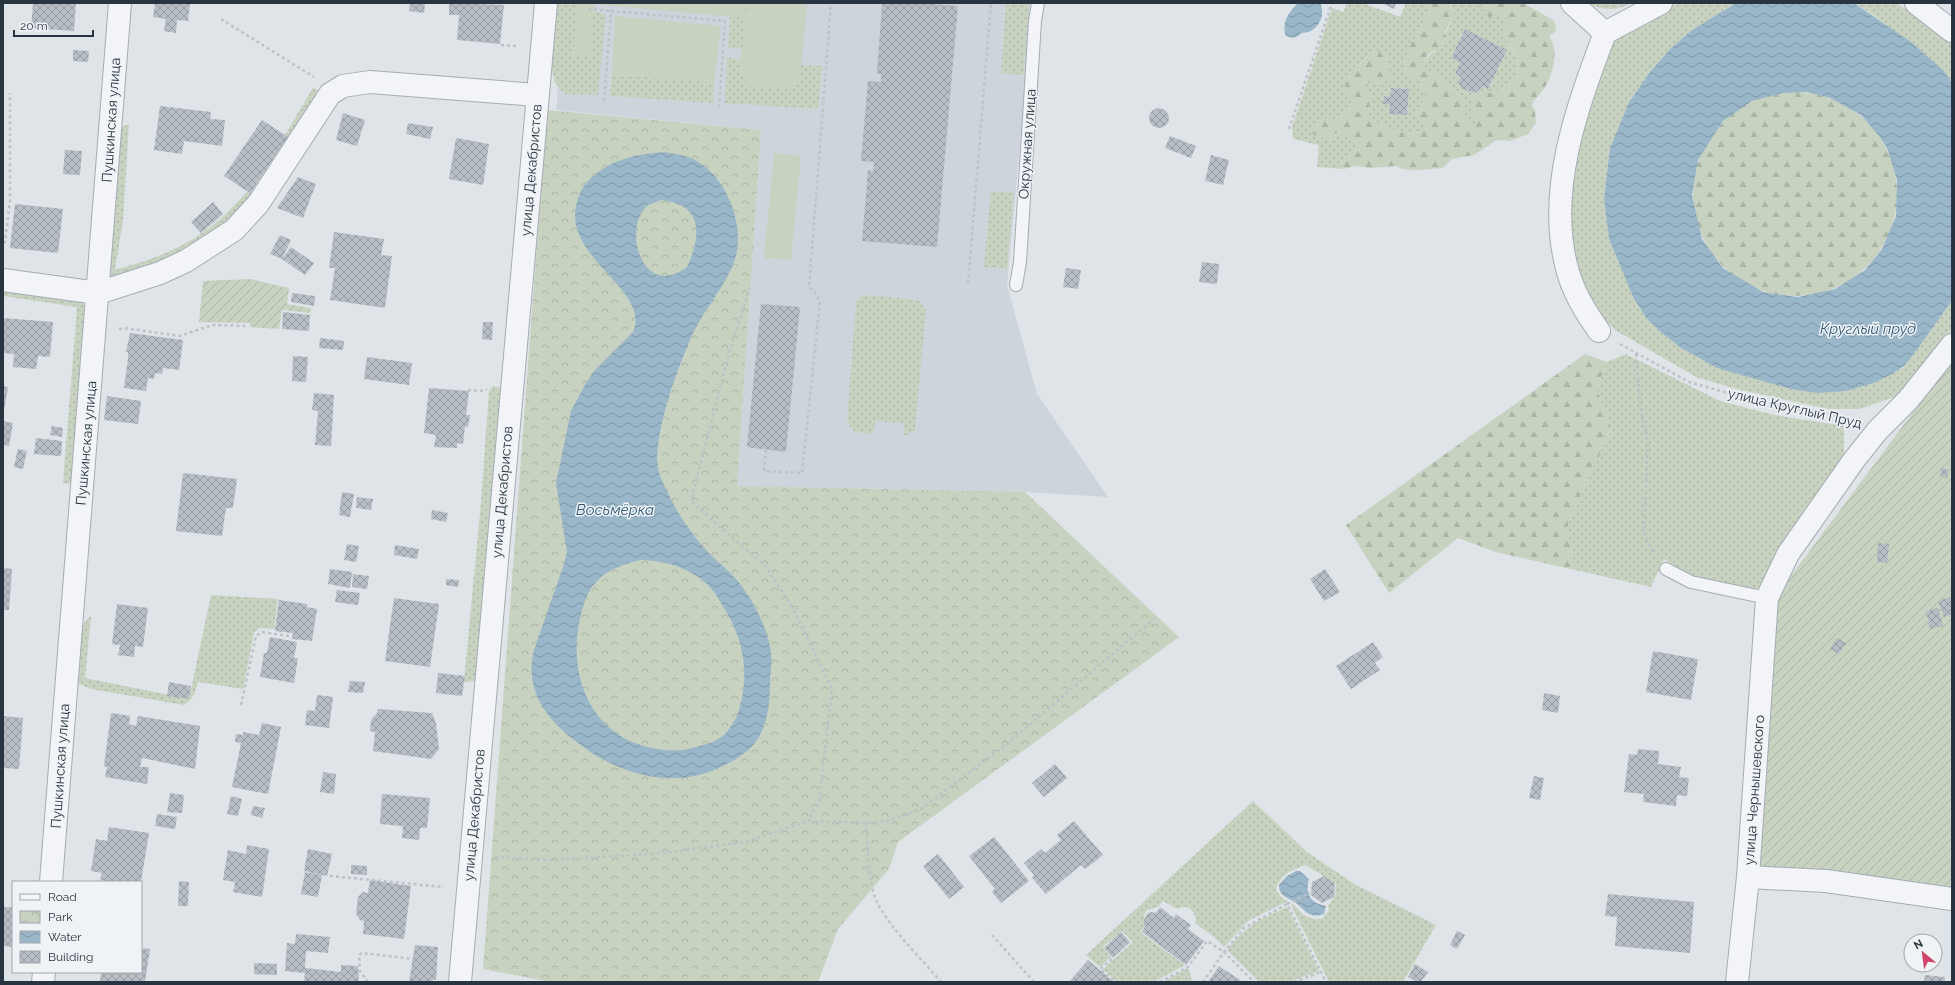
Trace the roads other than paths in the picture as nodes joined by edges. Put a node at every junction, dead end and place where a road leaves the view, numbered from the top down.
1 (120, 3) edge
2 (546, 3) edge
3 (1038, 3) edge
4 (1572, 3) edge
5 (1661, 3) edge
6 (1916, 3) edge
7 (1952, 31) edge
8 (1605, 33) junction
9 (538, 95) junction
10 (3, 280) edge
11 (1016, 285) dead end
12 (98, 293) junction
13 (1599, 331) road end
14 (1952, 345) edge
15 (1666, 569) road end
16 (1767, 598) junction
17 (1748, 877) junction
18 (51, 881) edge
19 (1952, 899) edge
20 (460, 982) edge
21 (1737, 982) edge

1 - 12 street, Пушкинская улица
2 - 9 street, улица Декабристов
3 - 11 lane, Окружная улица
4 - 8 street
5 - 8 street
6 - 7 street
8 - 13 street
9 - 12 street
9 - 20 street, улица Декабристов
10 - 12 street
12 - 18 street, Пушкинская улица
14 - 16 street, улица Круглый Пруд
15 - 16 lane
16 - 17 street, улица Чернышевского
17 - 19 street
17 - 21 street, улица Чернышевского

